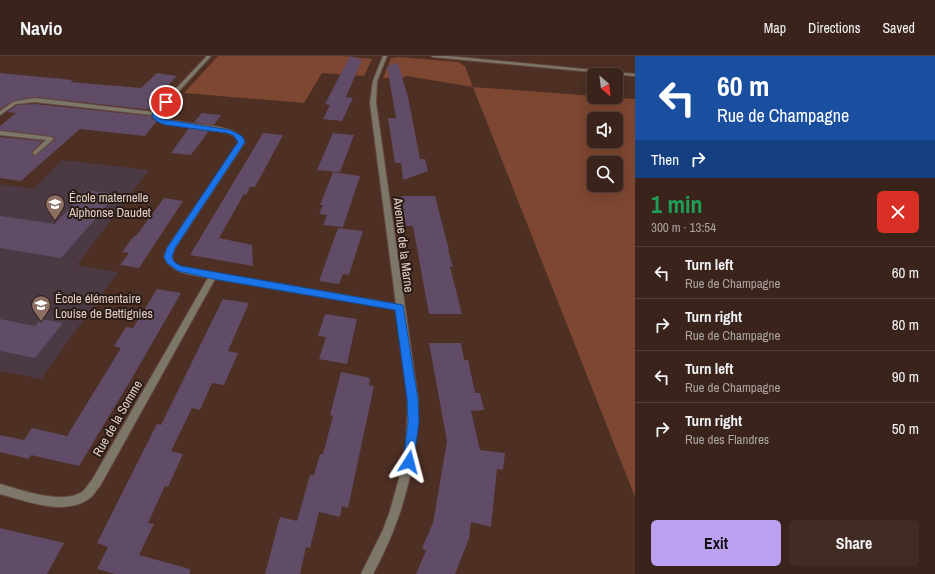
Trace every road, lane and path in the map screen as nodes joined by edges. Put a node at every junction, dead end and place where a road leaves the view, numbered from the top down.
1 (209, 56) edge
2 (385, 56) edge
3 (433, 56) edge
4 (635, 75) edge
5 (0, 113) edge
6 (155, 114) junction
7 (0, 133) edge
8 (35, 154) dead end
9 (213, 276) junction
10 (399, 307) junction
11 (0, 490) edge
12 (366, 574) edge

1 - 6 street
2 - 10 street, Avenue de la Marne
3 - 4 street
5 - 6 street
6 - 9 street
7 - 8 street
9 - 10 street
9 - 11 street, Rue de la Somme
10 - 12 street, Avenue de la Marne

